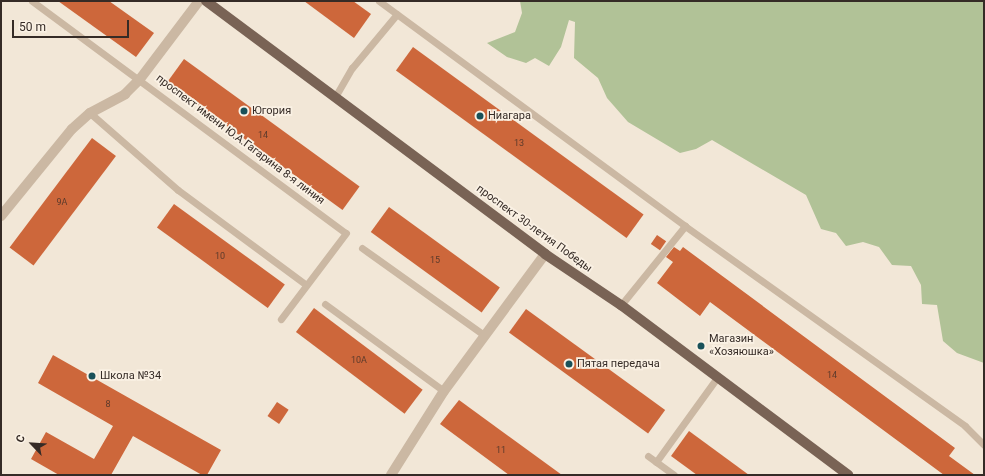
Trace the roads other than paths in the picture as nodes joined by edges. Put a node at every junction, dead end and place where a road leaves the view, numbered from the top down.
1 (32, 1) edge
2 (199, 1) edge
3 (206, 1) edge
4 (379, 1) edge
5 (397, 14) junction
6 (140, 79) junction
7 (335, 97) junction
8 (90, 113) junction
9 (1, 216) edge
10 (685, 226) junction
11 (362, 248) dead end
12 (545, 254) junction
13 (305, 284) junction
14 (325, 304) dead end
15 (621, 305) junction
16 (281, 319) dead end
17 (484, 335) junction
18 (716, 379) junction
19 (444, 391) junction
20 (984, 445) edge
21 (648, 456) dead end
22 (656, 462) junction
23 (392, 475) edge
24 (674, 475) edge
25 (848, 475) edge

1 - 6 lane, проспект имени Ю.А.Гагарина 8-я линия
2 - 6 street
3 - 7 main road, проспект 30-летия Победы
4 - 5 lane
5 - 7 lane
5 - 10 lane
6 - 8 street
6 - 13 lane, проспект имени Ю.А.Гагарина 8-я линия
7 - 12 main road, проспект 30-летия Победы
8 - 9 street
8 - 13 lane
10 - 15 lane
10 - 20 lane
11 - 17 lane
12 - 15 main road, проспект 30-летия Победы
12 - 17 street
13 - 16 lane, проспект имени Ю.А.Гагарина 8-я линия
14 - 19 lane
15 - 18 main road, проспект 30-летия Победы
17 - 19 street
18 - 22 lane
18 - 25 main road, проспект 30-летия Победы
19 - 23 street
21 - 22 lane
22 - 24 lane

